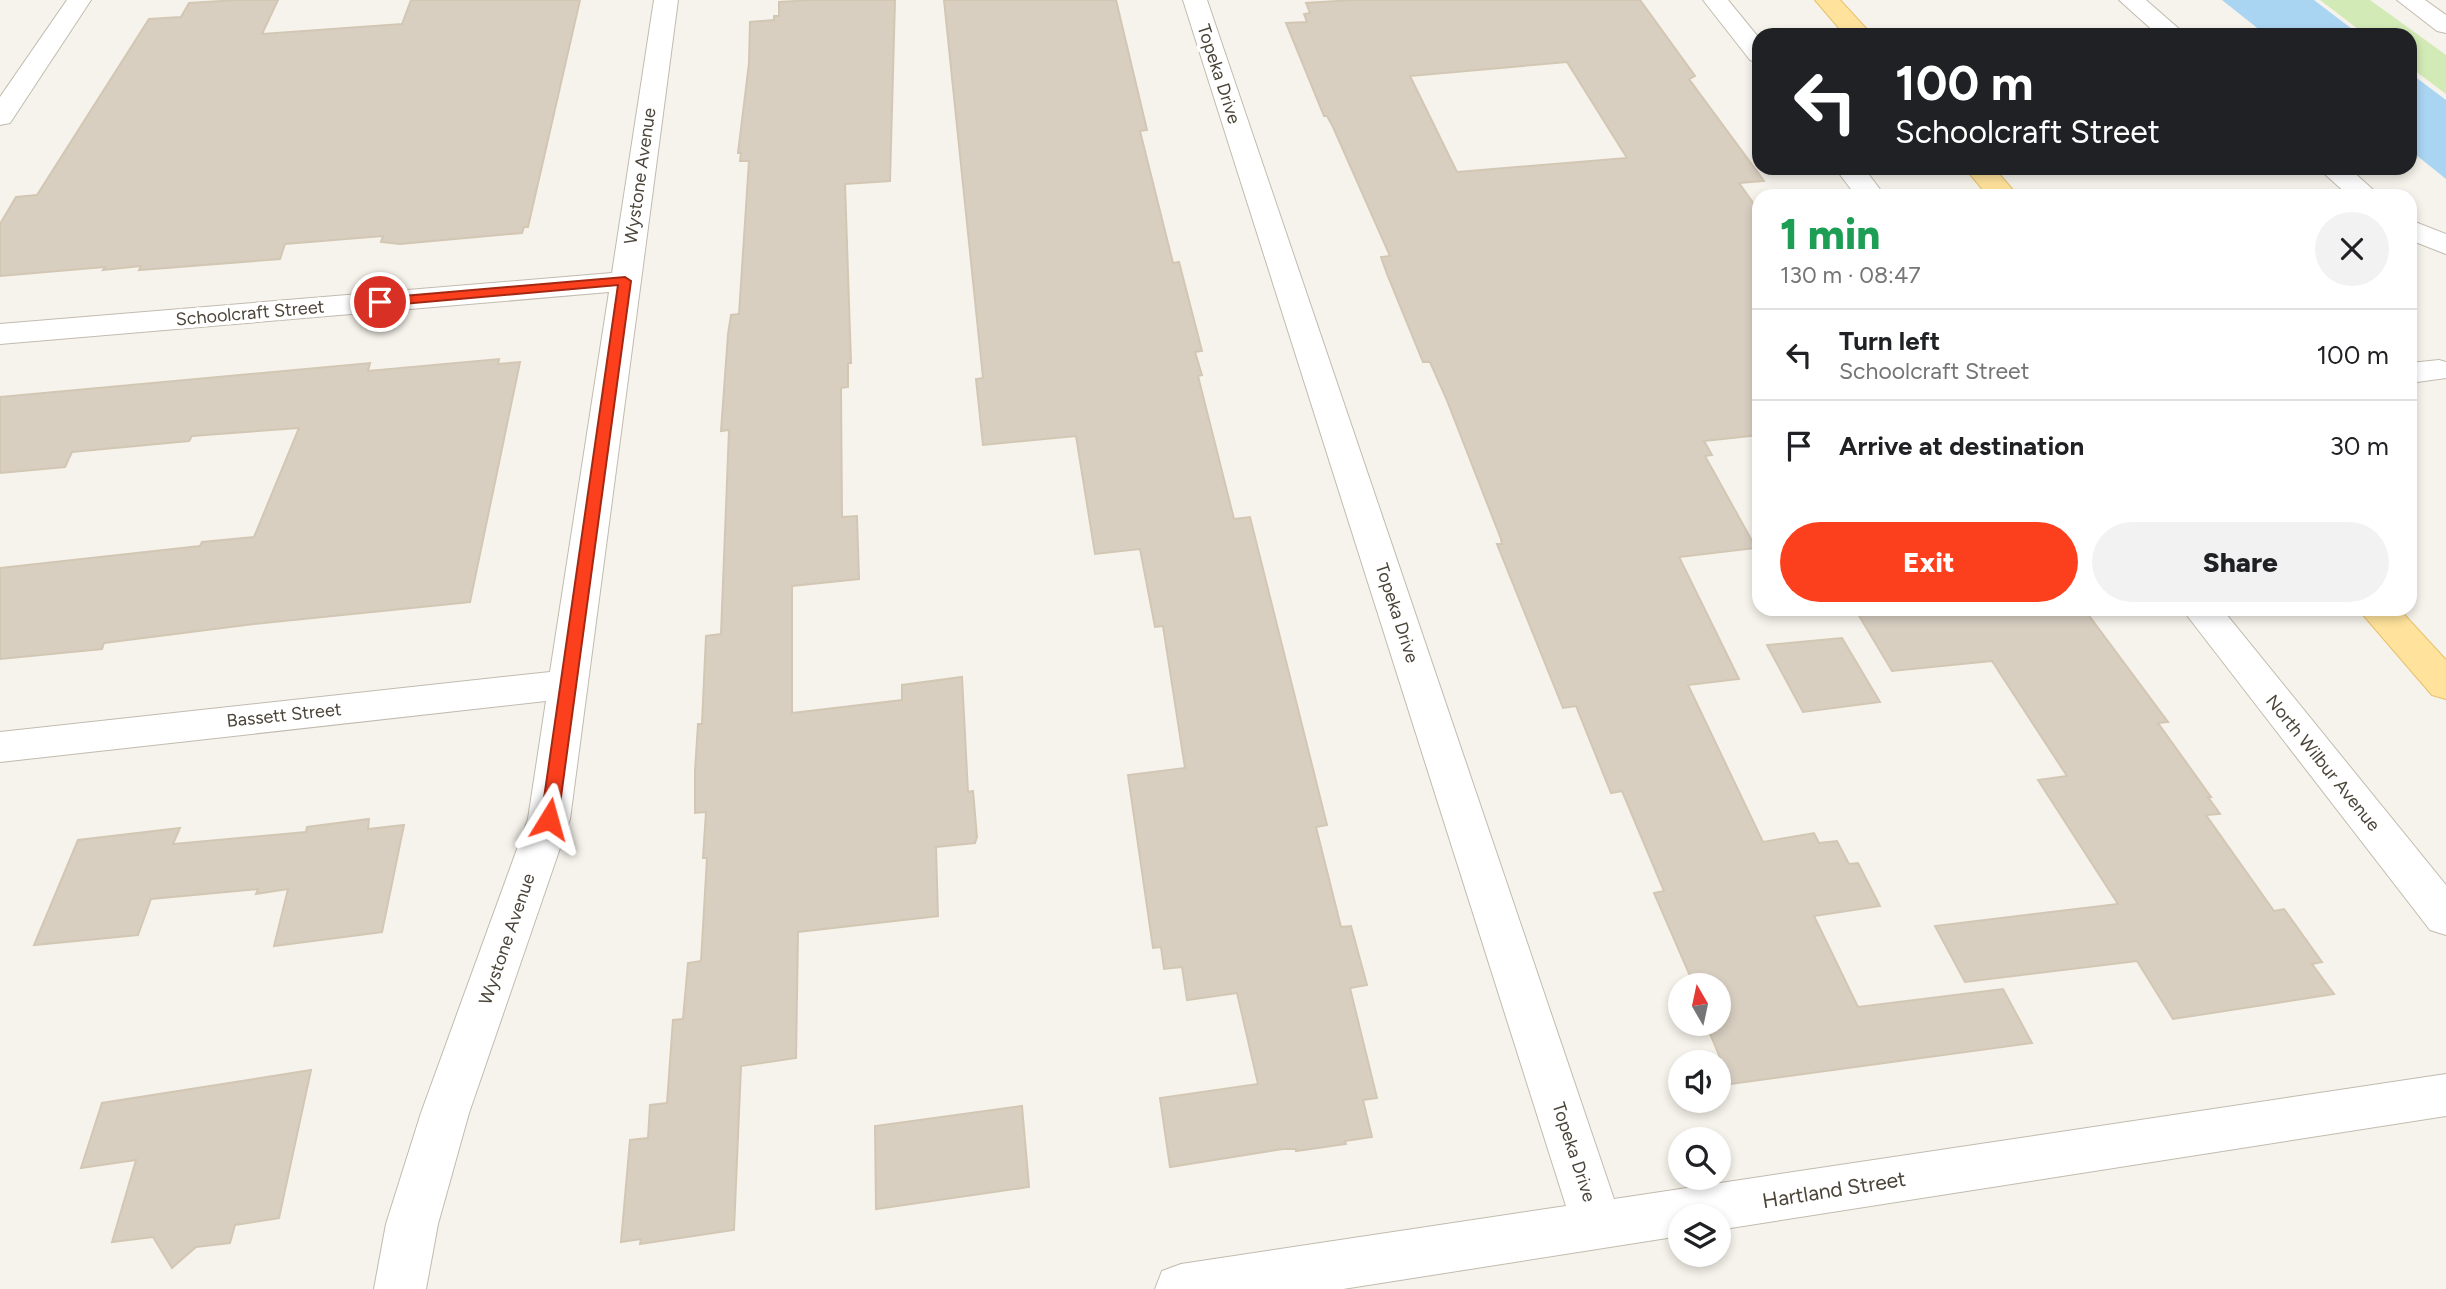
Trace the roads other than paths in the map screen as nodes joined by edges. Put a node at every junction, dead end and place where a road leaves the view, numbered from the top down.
1 (79, 0) edge
2 (666, 0) edge
3 (1195, 0) edge
4 (1715, 0) edge
5 (1828, 0) edge
6 (2131, 0) edge
7 (2409, 0) edge
8 (2446, 26) edge
9 (1853, 28) edge
10 (2165, 28) edge
11 (1752, 46) edge
12 (0, 117) edge
13 (1854, 175) edge
14 (1985, 175) edge
15 (2340, 175) edge
16 (1866, 189) edge
17 (1998, 189) edge
18 (2358, 189) edge
19 (2417, 232) edge
20 (2446, 246) edge
21 (625, 281) junction
22 (0, 334) edge
23 (2207, 616) edge
24 (2383, 616) edge
25 (569, 684) junction
26 (2446, 685) edge
27 (0, 747) edge
28 (2446, 917) edge
29 (2446, 1096) edge
30 (1598, 1226) junction
31 (400, 1289) edge
32 (1181, 1289) edge

1 - 12 street
2 - 21 street, Wystone Avenue
3 - 30 street, Topeka Drive
4 - 11 street
5 - 9 main road
6 - 10 street
7 - 8 street
13 - 16 street
14 - 17 main road
15 - 18 street
19 - 20 street
21 - 22 street, Schoolcraft Street
21 - 25 street, Wystone Avenue
23 - 28 street, North Wilbur Avenue
24 - 26 main road
25 - 27 street, Bassett Street
25 - 31 street, Wystone Avenue
29 - 30 street, Hartland Street
30 - 32 street, Hartland Street

